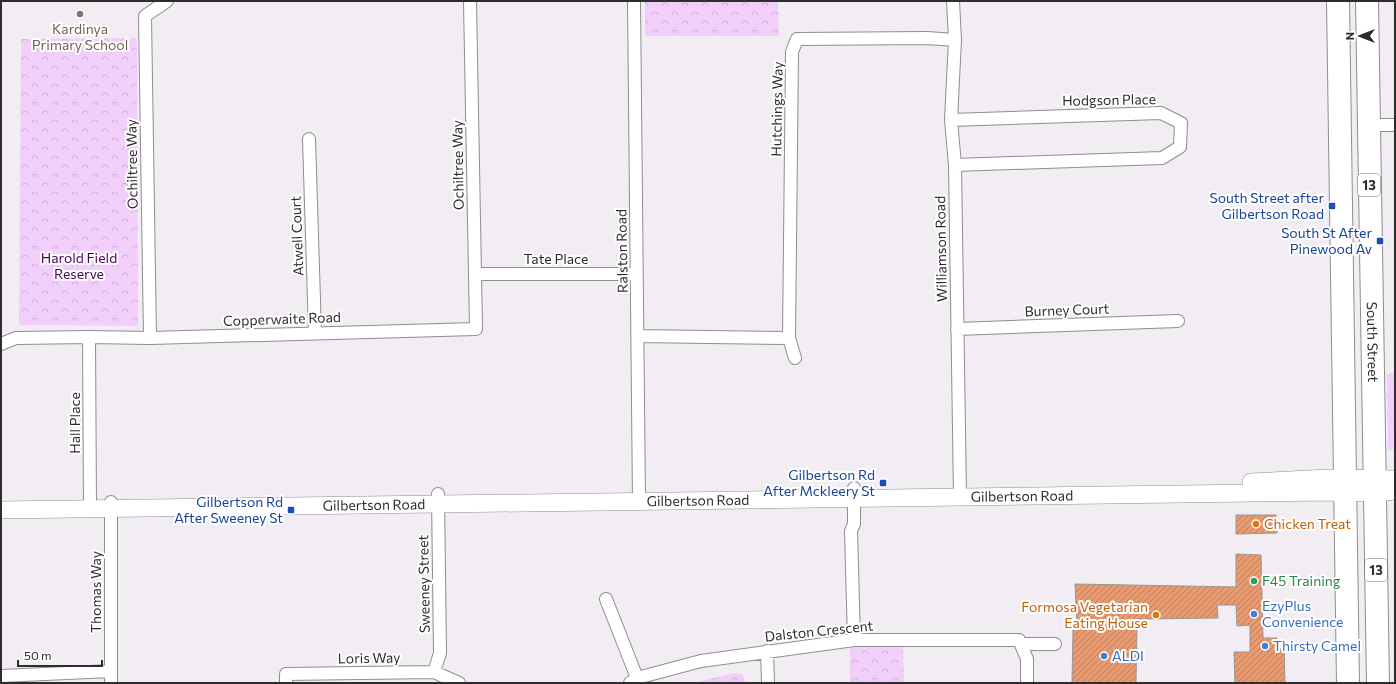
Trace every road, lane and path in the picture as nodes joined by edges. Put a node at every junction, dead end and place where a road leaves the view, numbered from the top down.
1 (167, 1) edge
2 (470, 1) edge
3 (634, 1) edge
4 (953, 1) edge
5 (1338, 1) edge
6 (1367, 1) edge
7 (955, 40) junction
8 (951, 120) junction
9 (1395, 125) edge
10 (1368, 126) junction
11 (309, 139) dead end
12 (955, 165) junction
13 (476, 274) junction
14 (636, 274) junction
15 (1178, 321) dead end
16 (476, 329) joint
17 (957, 329) junction
18 (316, 333) junction
19 (89, 336) junction
20 (638, 336) junction
21 (150, 338) junction
22 (789, 338) junction
23 (1, 344) edge
24 (795, 358) dead end
25 (1385, 485) edge
26 (1345, 486) junction
27 (960, 492) junction
28 (850, 493) junction
29 (639, 496) junction
30 (438, 498) junction
31 (1, 501) edge
32 (90, 504) junction
33 (111, 504) junction
34 (1, 510) edge
35 (606, 599) dead end
36 (854, 640) junction
37 (1021, 644) junction
38 (1055, 644) dead end
39 (767, 650) junction
40 (434, 672) junction
41 (1, 676) edge
42 (111, 677) edge
43 (634, 680) edge
44 (286, 683) edge
45 (459, 683) edge
46 (768, 683) edge
47 (1027, 683) edge
48 (1348, 683) edge
49 (1378, 683) edge

1 - 21 street, Ochiltree Way
2 - 13 street, Ochiltree Way
3 - 14 street, Ralston Road
4 - 7 street, Williamson Road
5 - 26 highway, South Street / 13
6 - 10 highway, South Street / 13
7 - 8 street, Williamson Road
7 - 22 street, Hutchings Way
8 - 12 street, Williamson Road
8 - 12 street, Hodgson Place
9 - 10 street
10 - 25 highway, South Street / 13
11 - 18 street, Atwell Court
12 - 17 street, Williamson Road
13 - 14 street, Tate Place
13 - 16 street, Ochiltree Way
14 - 20 street, Ralston Road
15 - 17 street, Burney Court
16 - 18 street, Copperwaite Road
17 - 27 street, Williamson Road
18 - 21 street, Copperwaite Road
19 - 21 street, Copperwaite Road
19 - 23 street, Copperwaite Road
19 - 32 street, Hall Place
20 - 22 street
20 - 29 street, Ralston Road
22 - 24 street, Hutchings Way
25 - 26 street, Gilbertson Road
25 - 49 highway, South Street / 13
26 - 27 street, Gilbertson Road
26 - 48 highway, South Street / 13
27 - 28 street, Gilbertson Road
28 - 29 street, Gilbertson Road
28 - 36 street
29 - 30 street, Gilbertson Road
30 - 33 street, Gilbertson Road
30 - 40 street, Sweeney Street
31 - 32 street, Gilbertson Road
32 - 33 street, Gilbertson Road
32 - 34 street, Gilbertson Road
33 - 42 street, Thomas Way
35 - 43 street
36 - 37 street, Dalston Crescent
36 - 39 street, Dalston Crescent
37 - 38 street
37 - 47 street
39 - 43 street, Dalston Crescent
39 - 46 street
40 - 44 street, Loris Way
40 - 45 street, Loris Way
41 - 42 street

